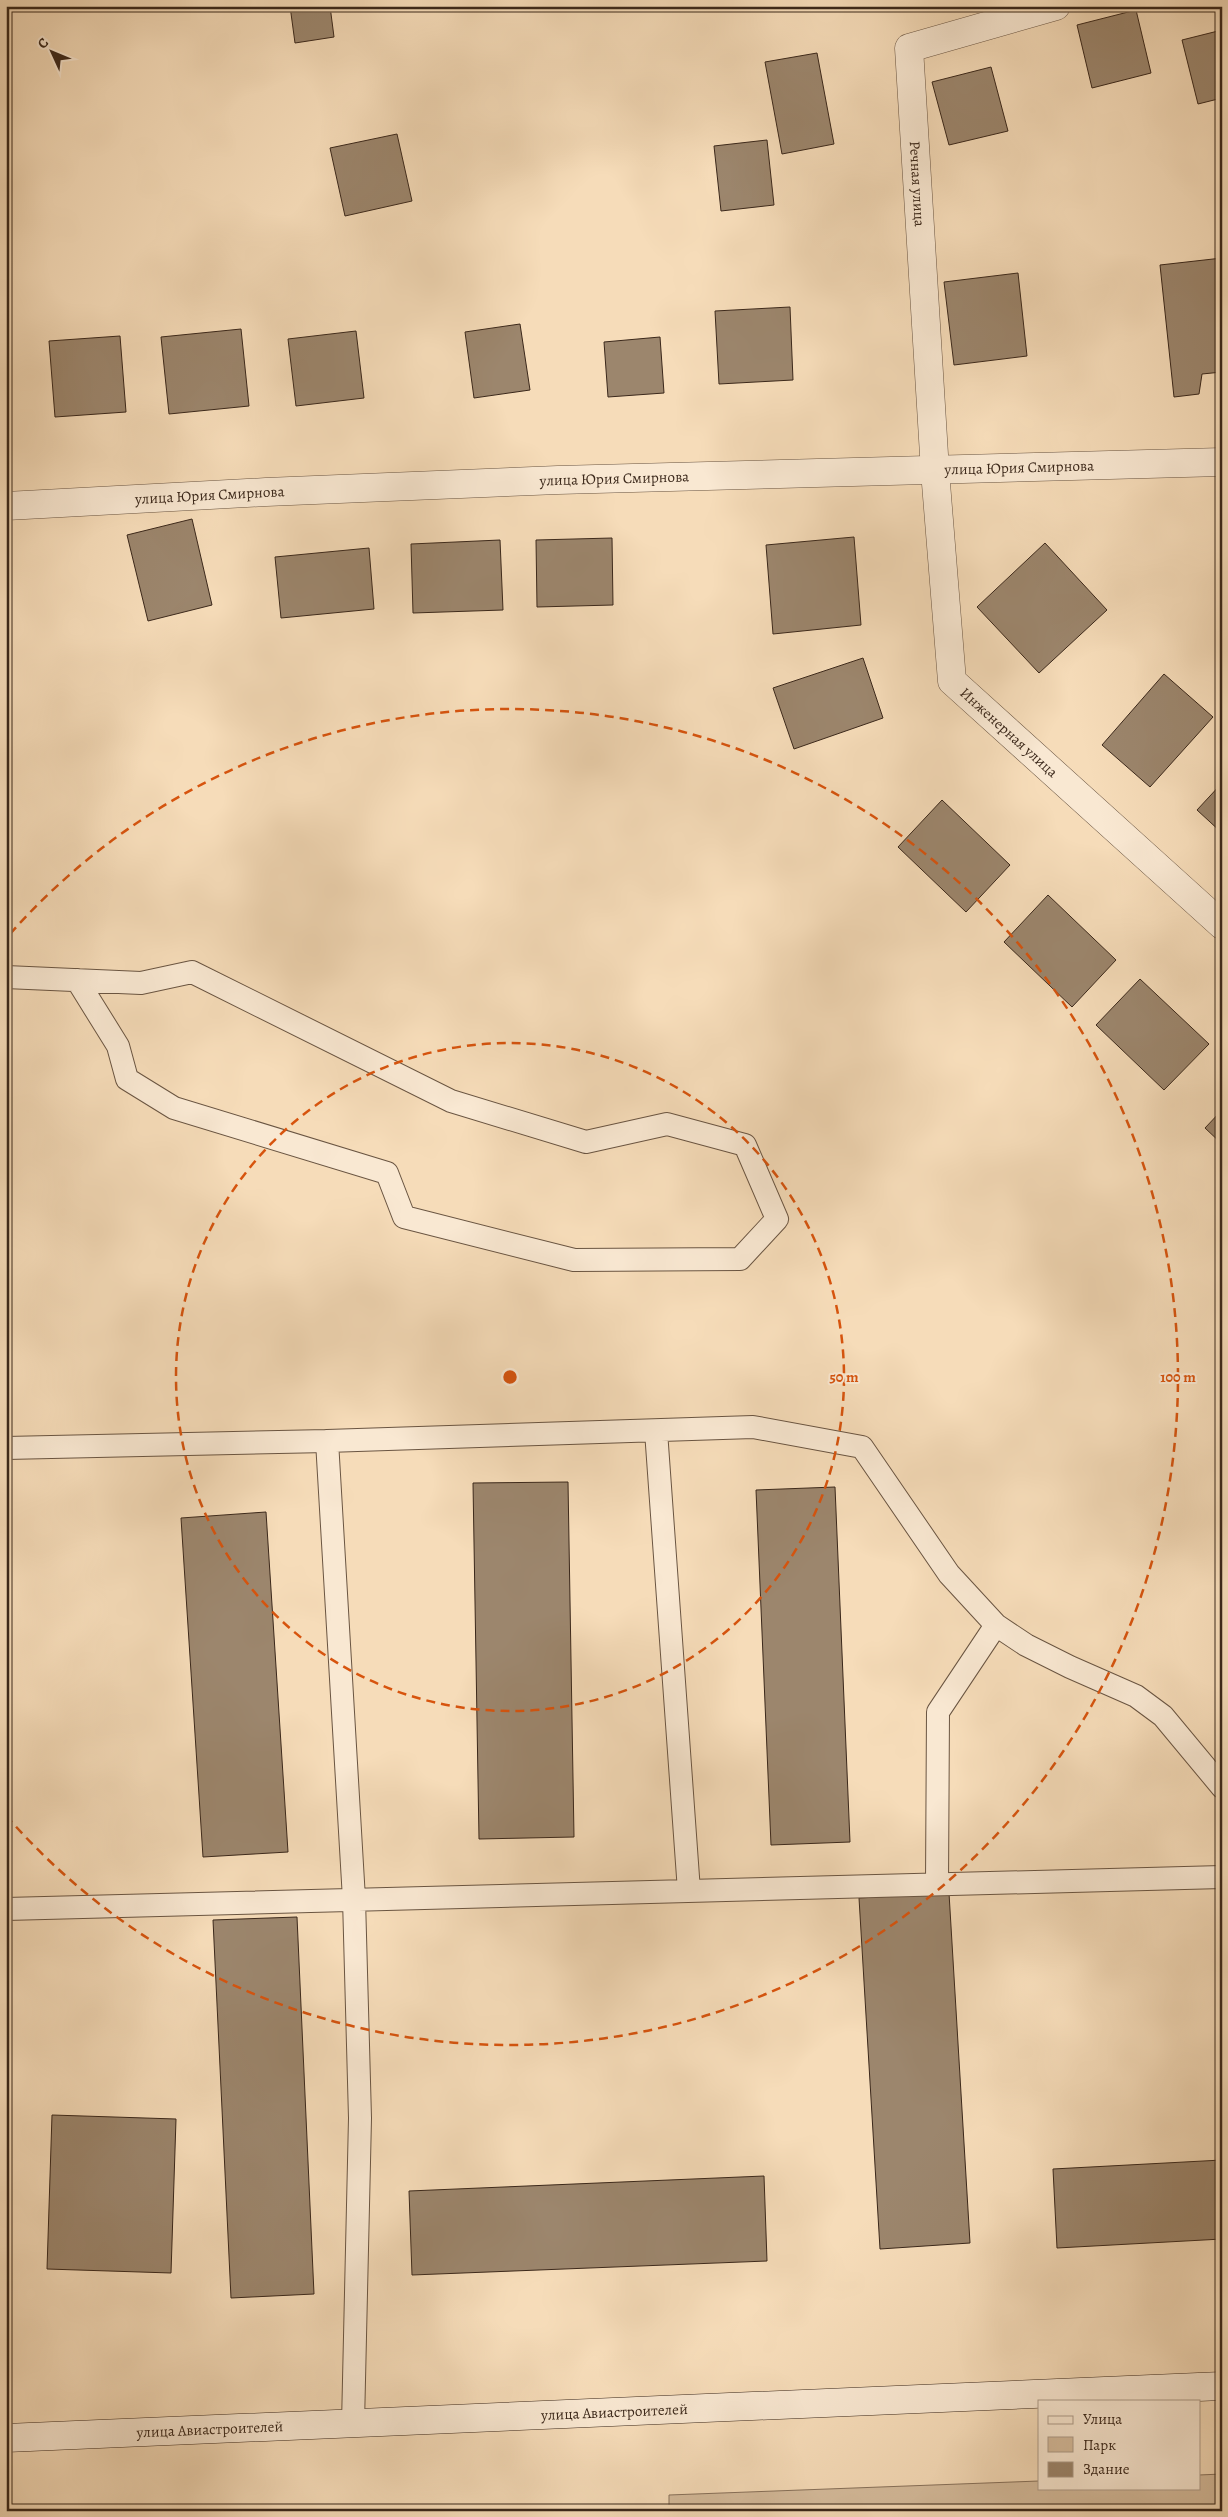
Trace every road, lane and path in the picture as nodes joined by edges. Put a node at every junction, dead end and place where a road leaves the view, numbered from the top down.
1 (1056, 6) edge
2 (1222, 462) edge
3 (935, 471) junction
4 (6, 506) edge
5 (1222, 925) edge
6 (6, 976) edge
7 (76, 980) junction
8 (656, 1431) junction
9 (327, 1441) junction
10 (6, 1448) edge
11 (996, 1625) junction
12 (1222, 1787) edge
13 (1222, 1877) edge
14 (937, 1884) junction
15 (689, 1891) junction
16 (354, 1899) junction
17 (6, 1909) edge
18 (1222, 2386) edge
19 (353, 2424) junction
20 (6, 2438) edge

1 - 3 street, Речная улица
2 - 3 street, улица Юрия Смирнова
3 - 4 street, улица Юрия Смирнова
3 - 5 street, Инженерная улица
6 - 7 lane
7 - 7 lane
8 - 9 lane
8 - 11 lane
8 - 15 lane
9 - 10 lane
9 - 16 lane
11 - 12 lane
11 - 14 lane
13 - 14 lane
14 - 15 lane
15 - 16 lane
16 - 17 lane
16 - 19 lane
18 - 19 street, улица Авиастроителей
19 - 20 street, улица Авиастроителей

